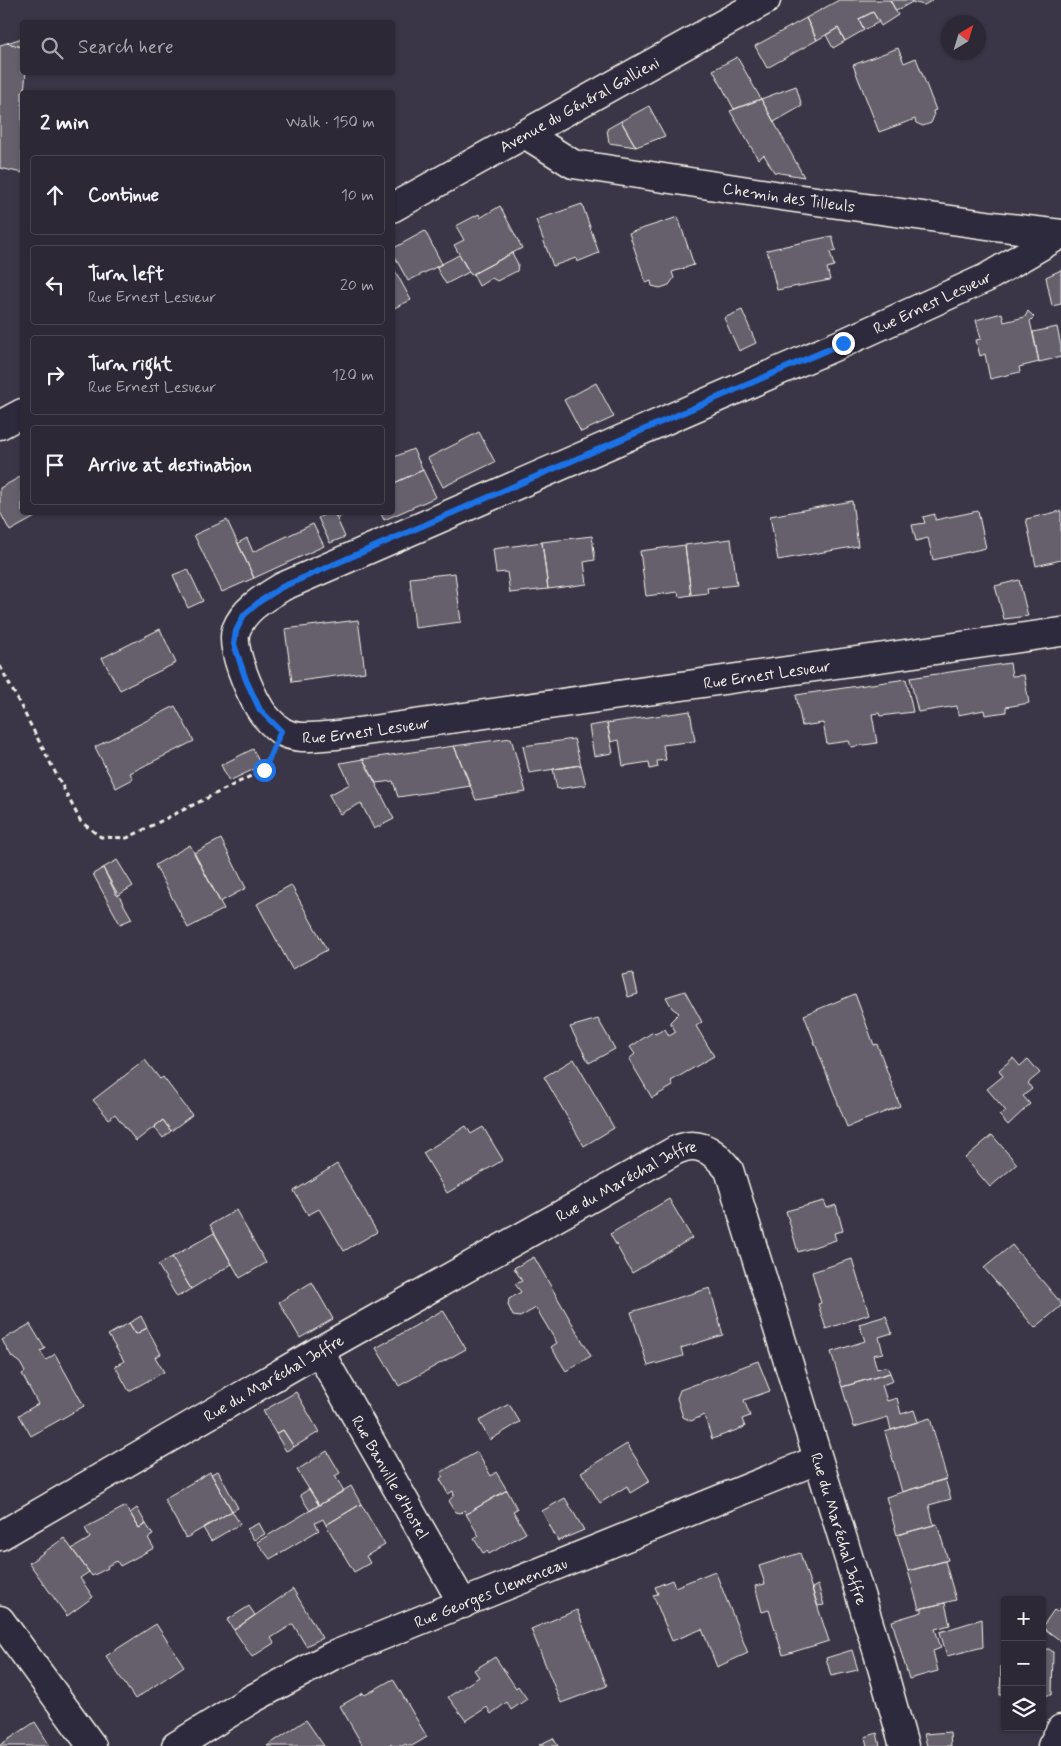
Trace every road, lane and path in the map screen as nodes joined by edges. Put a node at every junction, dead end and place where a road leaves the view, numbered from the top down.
1 (766, 0) edge
2 (525, 134) junction
3 (395, 206) edge
4 (1061, 234) edge
5 (20, 414) edge
6 (0, 425) edge
7 (1061, 632) edge
8 (0, 666) edge
9 (281, 731) junction
10 (319, 1351) junction
11 (817, 1460) junction
12 (0, 1536) edge
13 (463, 1604) junction
14 (0, 1620) edge
15 (1061, 1729) edge
16 (92, 1746) edge
17 (176, 1746) edge
18 (904, 1746) edge
19 (1052, 1746) edge

1 - 2 street, Avenue du Général Gallieni
2 - 3 street, Avenue du Général Gallieni
2 - 4 street, Chemin des Tilleuls
4 - 9 street, Rue Ernest Lesueur
5 - 6 street
7 - 9 street, Rue Ernest Lesueur
8 - 9 path
10 - 11 street, Rue du Maréchal Joffre
10 - 12 street, Rue du Maréchal Joffre
10 - 13 street, Rue Banville d'Hostel
11 - 13 street, Rue Georges Clemenceau
11 - 18 street, Rue du Maréchal Joffre
13 - 17 street, Rue Georges Clemenceau
14 - 16 street
15 - 19 street

